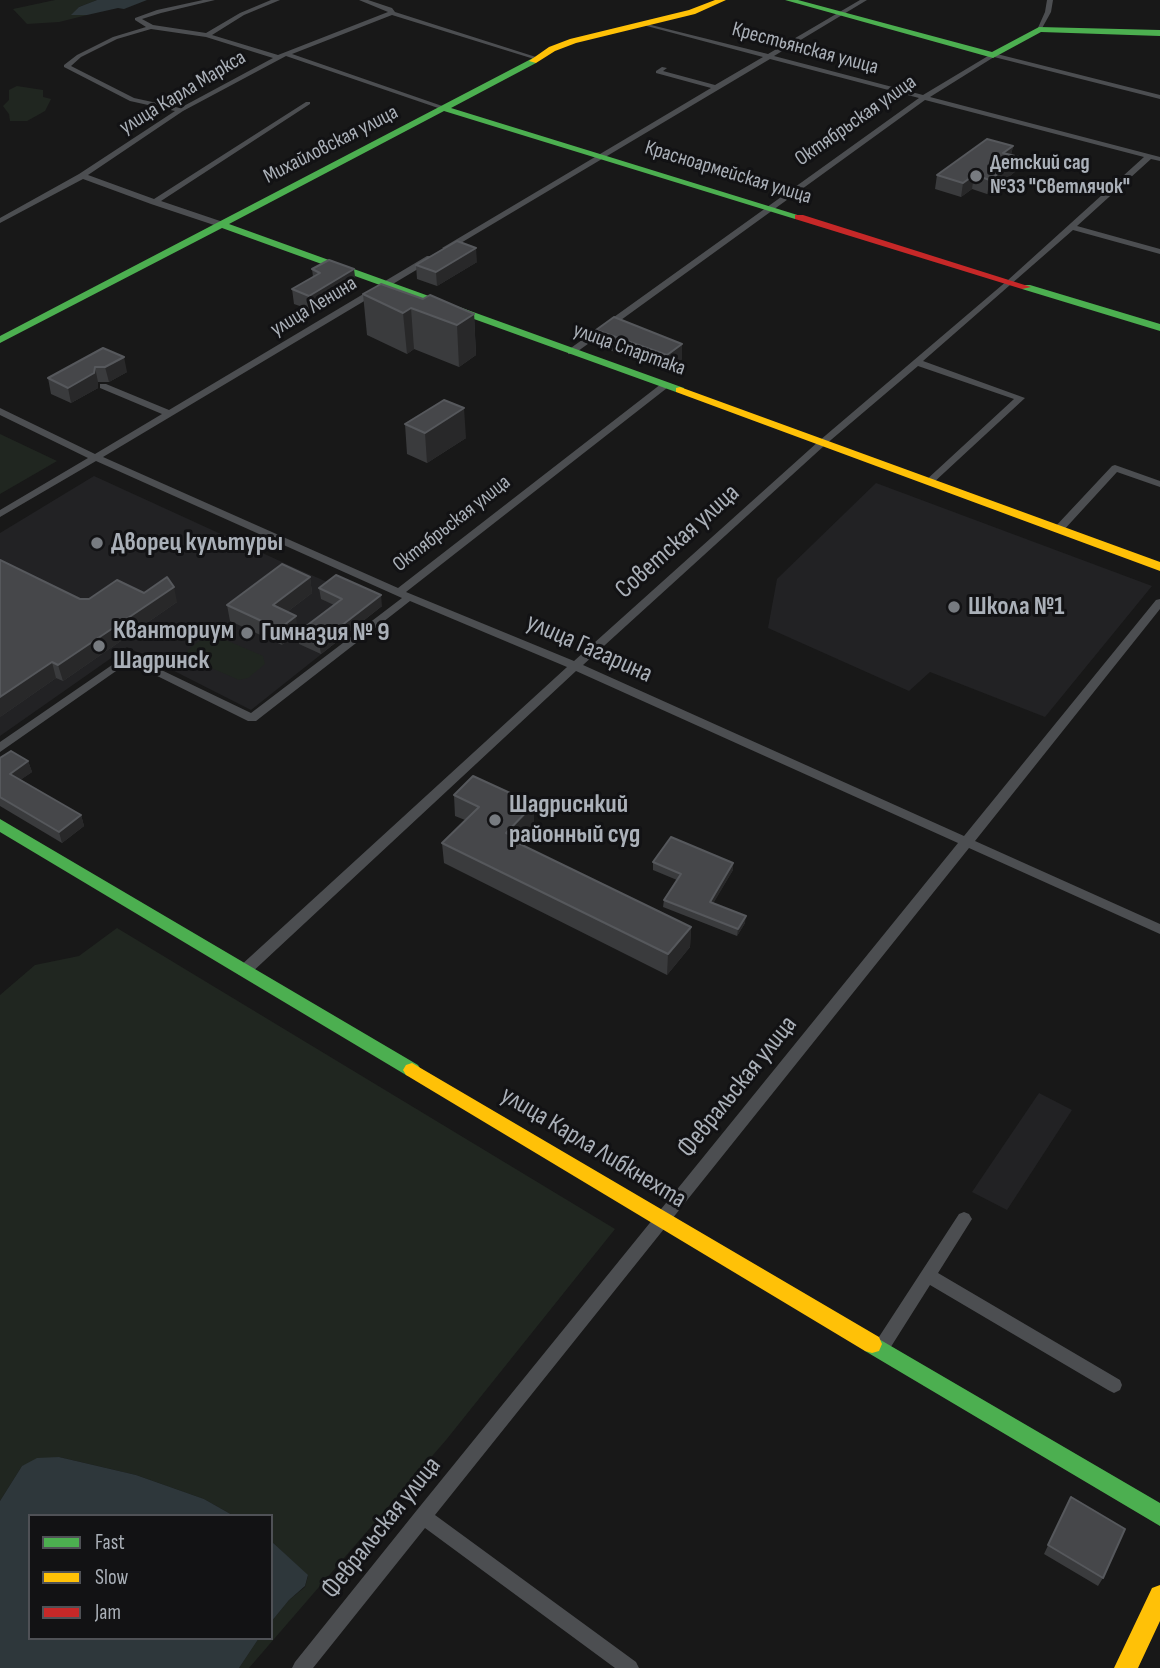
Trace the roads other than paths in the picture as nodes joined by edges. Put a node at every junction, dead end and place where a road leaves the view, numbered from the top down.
1 (212, 0) edge
2 (277, 0) edge
3 (362, 0) edge
4 (722, 0) edge
5 (789, 0) edge
6 (864, 0) edge
7 (1050, 0) edge
8 (391, 13) junction
9 (840, 14) junction
10 (645, 24) junction
11 (151, 27) junction
12 (1040, 29) junction
13 (1160, 33) edge
14 (207, 36) junction
15 (993, 55) junction
16 (283, 56) junction
17 (536, 58) junction
18 (769, 58) junction
19 (664, 68) dead end
20 (718, 88) junction
21 (1160, 97) edge
22 (923, 98) junction
23 (308, 103) dead end
24 (446, 109) junction
25 (181, 110) junction
26 (602, 156) junction
27 (1155, 158) edge
28 (82, 176) junction
29 (154, 202) junction
30 (769, 208) junction
31 (0, 221) edge
32 (223, 225) junction
33 (1071, 227) junction
34 (1160, 252) edge
35 (1011, 282) junction
36 (388, 283) junction
37 (1160, 328) edge
38 (0, 340) edge
39 (571, 352) junction
40 (916, 362) junction
41 (103, 386) dead end
42 (664, 386) junction
43 (0, 411) edge
44 (169, 413) junction
45 (822, 443) junction
46 (94, 457) junction
47 (929, 482) junction
48 (1160, 484) edge
49 (0, 513) edge
50 (1058, 530) junction
51 (1160, 567) edge
52 (404, 594) junction
53 (1160, 602) edge
54 (575, 666) junction
55 (0, 748) edge
56 (0, 825) edge
57 (967, 842) junction
58 (1160, 929) edge
59 (244, 971) junction
60 (663, 1218) junction
61 (964, 1219) dead end
62 (928, 1275) junction
63 (881, 1348) junction
64 (1114, 1385) dead end
65 (1160, 1514) edge
66 (423, 1516) junction
67 (1160, 1596) edge
68 (301, 1668) edge
69 (629, 1668) edge
70 (1126, 1668) edge

1 - 11 street, Красноармейская улица
2 - 14 street
3 - 8 street
4 - 10 street, Михайловская улица
5 - 9 street
6 - 9 street, улица Ленина
7 - 12 street
8 - 16 street, улица Карла Маркса
8 - 17 street
9 - 15 street
9 - 18 street, улица Ленина
10 - 17 street, Михайловская улица
10 - 18 street, Крестьянская улица
11 - 14 street, Красноармейская улица
11 - 25 street
12 - 13 street
12 - 15 street, Октябрьская улица
14 - 16 street, Красноармейская улица
15 - 21 street
15 - 22 street, Октябрьская улица
16 - 24 street, Красноармейская улица
16 - 25 street, улица Карла Маркса
17 - 24 street, Михайловская улица
18 - 20 street, улица Ленина
18 - 22 street, Крестьянская улица
19 - 20 street
20 - 26 street, улица Ленина
22 - 27 street, Крестьянская улица
22 - 30 street, Октябрьская улица
23 - 29 street
24 - 26 street, Красноармейская улица
24 - 32 street, Михайловская улица
25 - 28 street, улица Карла Маркса
26 - 30 street, Красноармейская улица
26 - 36 street, улица Ленина
27 - 33 street, Советская улица
28 - 29 street, улица Спартака
28 - 31 street, улица Карла Маркса
29 - 32 street, улица Спартака
30 - 35 street, Красноармейская улица
30 - 39 street, Октябрьская улица
32 - 36 street, улица Спартака
32 - 38 street, Михайловская улица
33 - 34 street
33 - 35 street, Советская улица
35 - 37 street, Красноармейская улица
35 - 40 street, Советская улица
36 - 39 street, улица Спартака
36 - 44 street, улица Ленина
39 - 42 street, улица Спартака
40 - 45 street, Советская улица
40 - 47 street
41 - 44 street
42 - 45 street, улица Спартака
42 - 52 street, Октябрьская улица
43 - 46 street, улица Гагарина
44 - 46 street, улица Ленина
45 - 47 street, улица Спартака
45 - 54 street, Советская улица
46 - 49 street, улица Ленина
46 - 52 street, улица Гагарина
47 - 50 street, улица Спартака
48 - 50 street
50 - 51 street, улица Спартака
52 - 54 street, улица Гагарина
52 - 55 street, Октябрьская улица
53 - 57 street, Февральская улица
54 - 57 street, улица Гагарина
54 - 59 street, Советская улица
56 - 59 street, улица Карла Либкнехта
57 - 58 street, улица Гагарина
57 - 60 street, Февральская улица
59 - 60 street, улица Карла Либкнехта
60 - 63 street, улица Карла Либкнехта
60 - 66 street, Февральская улица
61 - 62 street
62 - 63 street
62 - 64 street
63 - 65 street, улица Карла Либкнехта
66 - 68 street, Февральская улица
66 - 69 street
67 - 70 street

